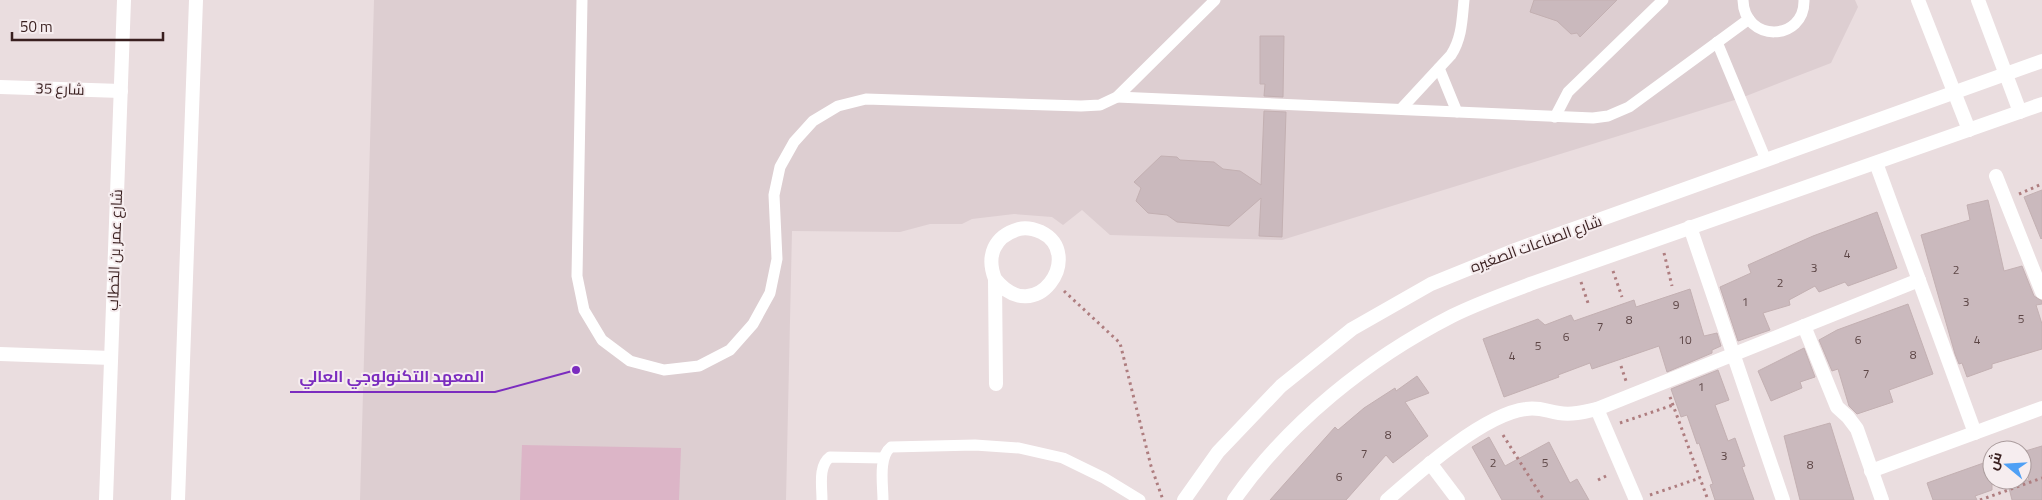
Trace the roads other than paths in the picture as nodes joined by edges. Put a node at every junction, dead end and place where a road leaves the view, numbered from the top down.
1 (124, 0) edge
2 (196, 0) edge
3 (582, 0) edge
4 (1215, 0) edge
5 (1464, 0) edge
6 (1663, 0) edge
7 (1743, 0) edge
8 (1804, 0) edge
9 (1918, 0) edge
10 (1978, 0) edge
11 (1749, 20) junction
12 (1717, 42) junction
13 (2042, 61) edge
14 (1439, 68) junction
15 (2007, 74) junction
16 (0, 87) edge
17 (121, 91) junction
18 (1954, 92) junction
19 (1117, 97) junction
20 (2042, 104) edge
21 (1401, 109) junction
22 (1457, 112) junction
23 (2020, 112) junction
24 (1555, 117) junction
25 (1969, 130) junction
26 (1766, 160) junction
27 (1876, 163) junction
28 (1996, 176) dead end
29 (1690, 227) junction
30 (995, 279) junction
31 (1919, 280) junction
32 (2042, 292) edge
33 (1804, 326) junction
34 (0, 354) edge
35 (1734, 355) junction
36 (111, 358) junction
37 (996, 384) dead end
38 (2042, 408) edge
39 (1597, 409) junction
40 (1975, 433) junction
41 (883, 458) junction
42 (1430, 463) junction
43 (1871, 471) junction
44 (106, 500) edge
45 (178, 500) edge
46 (822, 500) edge
47 (883, 500) edge
48 (1140, 500) edge
49 (1184, 500) edge
50 (1234, 500) edge
51 (1387, 500) edge
52 (1458, 500) edge
53 (1636, 500) edge
54 (1783, 500) edge
55 (1882, 500) edge

1 - 17 street, شارع عمر بن الخطاب
2 - 45 street
3 - 19 lane
4 - 19 lane
5 - 14 lane
6 - 24 lane
7 - 11 lane
8 - 11 lane
9 - 18 street
10 - 15 street
11 - 12 lane
12 - 24 lane
12 - 26 lane
13 - 15 street, شارع الصناعات الصغيره
14 - 21 lane
14 - 22 lane
15 - 18 street, شارع الصناعات الصغيره
15 - 23 street
16 - 17 street, شارع 35
17 - 36 street, شارع عمر بن الخطاب
18 - 25 street
18 - 26 street, شارع الصناعات الصغيره
19 - 21 lane
20 - 23 street
21 - 22 lane
22 - 24 lane
23 - 25 street
25 - 27 street
26 - 49 street, شارع الصناعات الصغيره
27 - 29 street
27 - 31 street
28 - 32 street
29 - 35 street
29 - 50 street
30 - 30 street
30 - 37 street
31 - 33 street
31 - 40 street
33 - 35 street
33 - 43 street
34 - 36 street
35 - 39 street
35 - 54 street
36 - 44 street, شارع عمر بن الخطاب
38 - 40 street
39 - 42 street
39 - 53 street
40 - 43 street
41 - 46 lane
41 - 47 lane
41 - 48 lane
42 - 51 street
42 - 52 street
43 - 55 street

